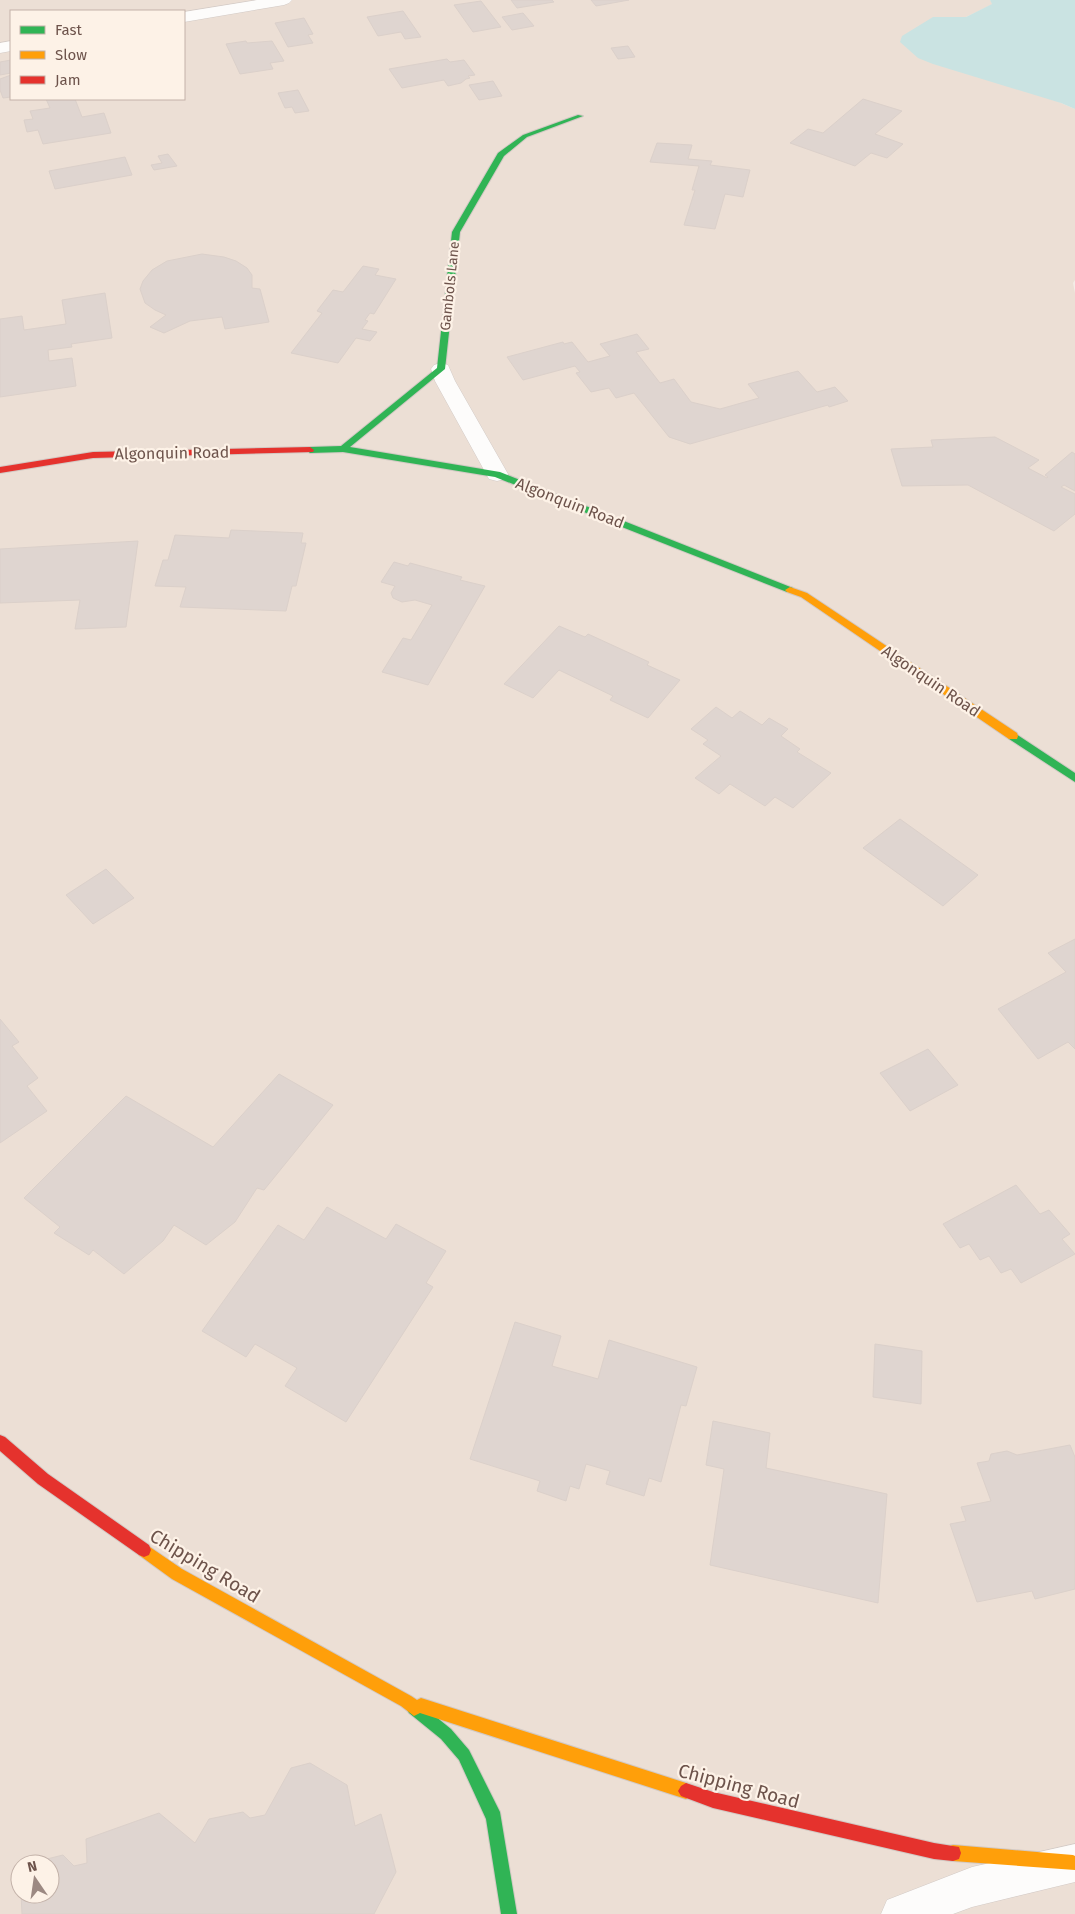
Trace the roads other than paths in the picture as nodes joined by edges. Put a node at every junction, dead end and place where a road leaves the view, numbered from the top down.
1 (284, 0) edge
2 (185, 17) edge
3 (580, 116) dead end
4 (441, 369) junction
5 (343, 449) junction
6 (0, 470) edge
7 (497, 474) junction
8 (1075, 778) edge
9 (0, 1442) edge
10 (406, 1700) junction
11 (1074, 1863) edge
12 (509, 1914) edge
13 (901, 1914) edge

1 - 2 street
3 - 4 street, Gambols Lane
4 - 5 street
4 - 7 street
5 - 6 street, Algonquin Road
5 - 7 street, Algonquin Road
7 - 8 street, Algonquin Road
9 - 10 street, Chipping Road
10 - 11 street, Chipping Road
10 - 12 street, Chipping Road
11 - 13 street

